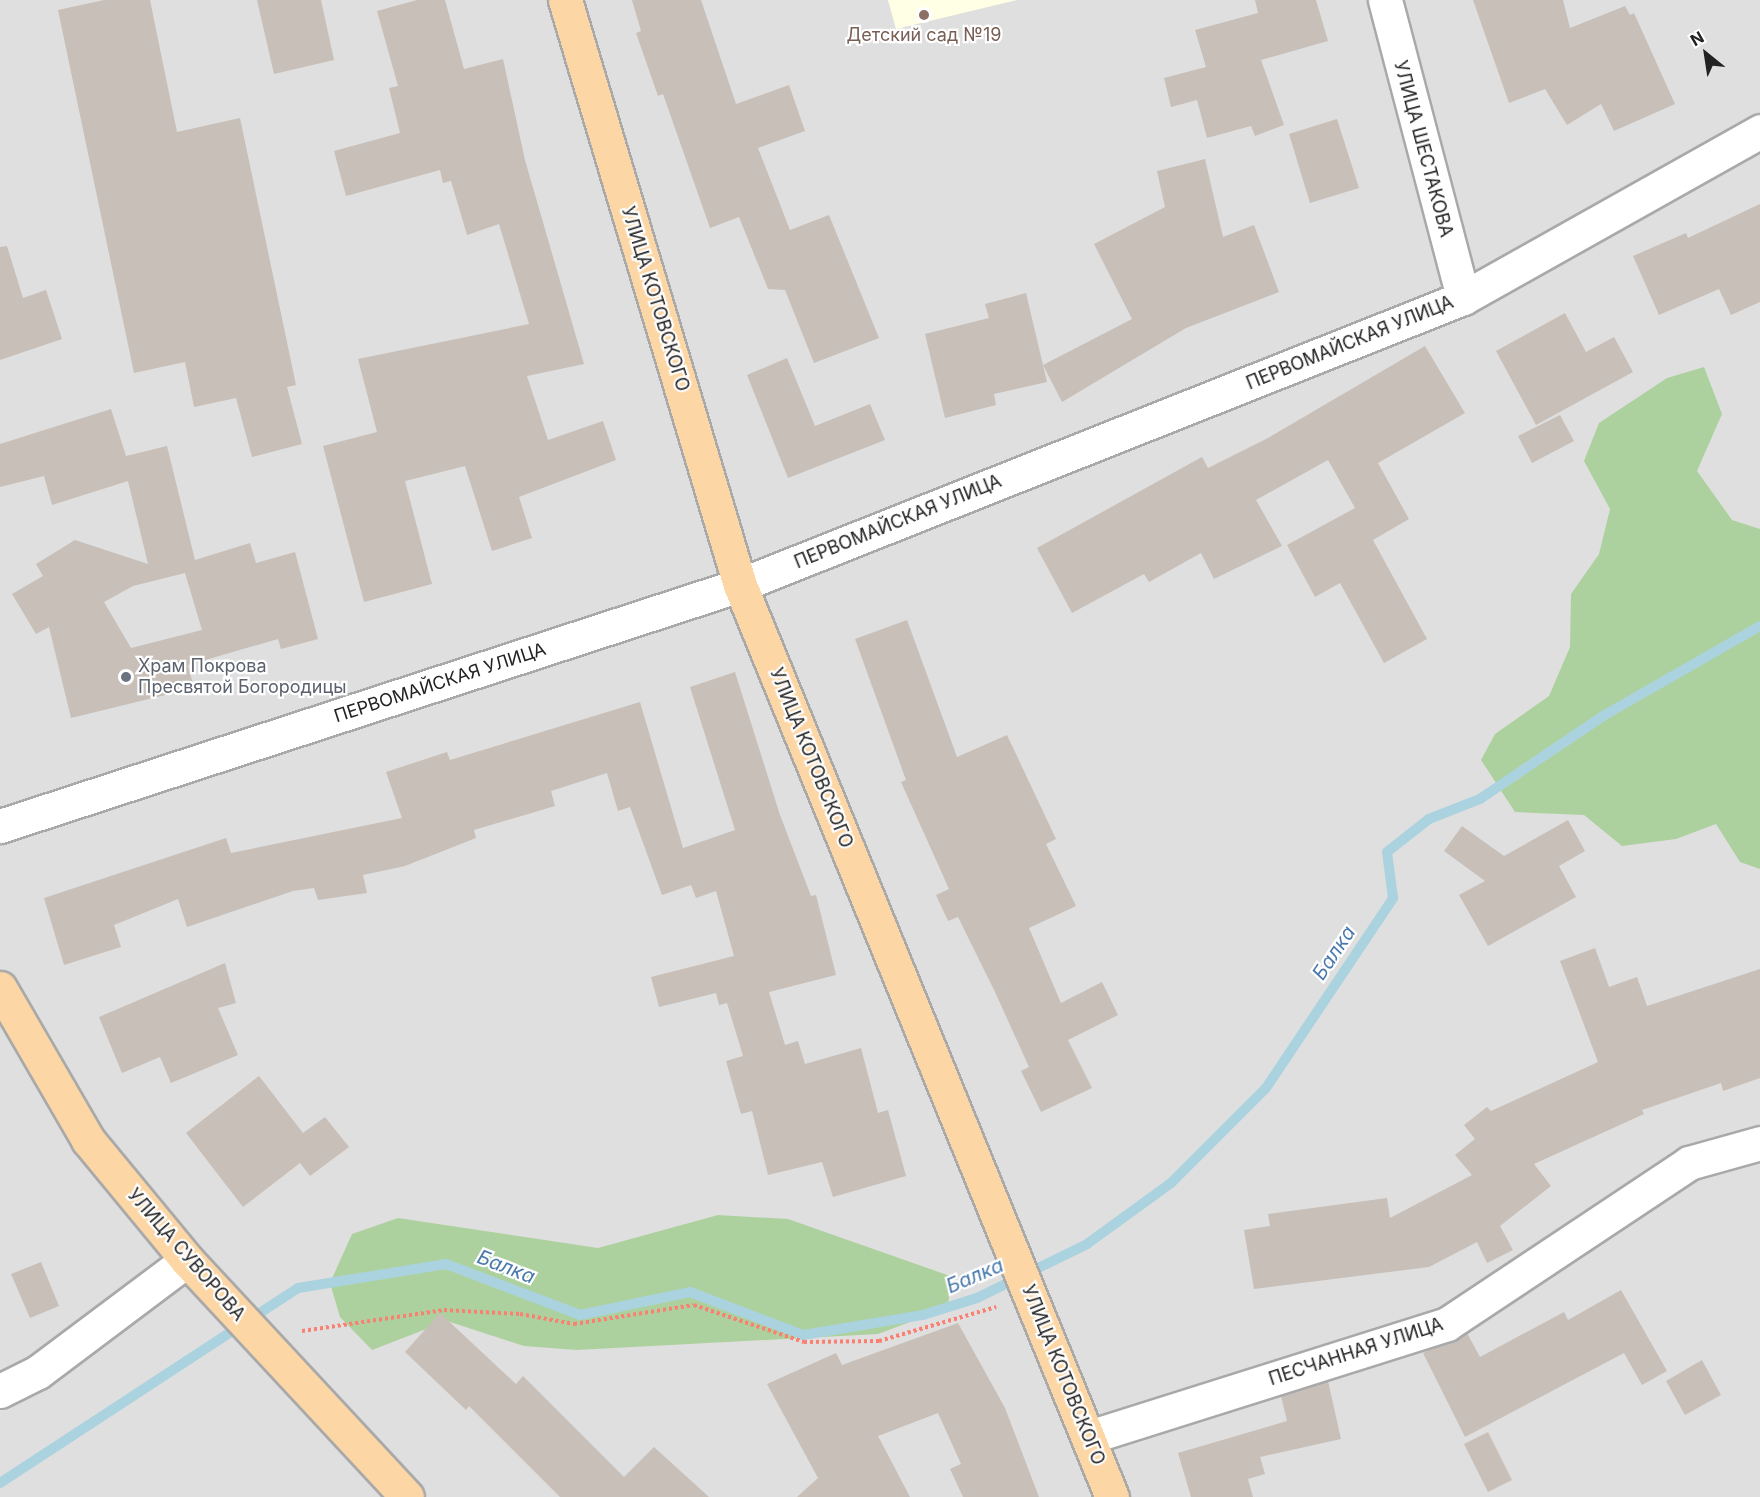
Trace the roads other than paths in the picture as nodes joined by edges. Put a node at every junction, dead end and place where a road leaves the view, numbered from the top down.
1 (565, 0) edge
2 (1385, 0) edge
3 (1760, 131) edge
4 (1463, 298) junction
5 (740, 585) junction
6 (0, 826) edge
7 (0, 988) edge
8 (1760, 1143) edge
9 (187, 1260) junction
10 (0, 1391) edge
11 (1089, 1437) junction
12 (407, 1497) edge
13 (1112, 1497) edge

1 - 5 main road, УЛИЦА КОТОВСКОГО
2 - 4 street, УЛИЦА ШЕСТАКОВА
3 - 4 street, ПЕРВОМАЙСКАЯ УЛИЦА
4 - 5 street, ПЕРВОМАЙСКАЯ УЛИЦА
5 - 6 street, ПЕРВОМАЙСКАЯ УЛИЦА
5 - 11 main road, УЛИЦА КОТОВСКОГО
7 - 9 main road, УЛИЦА СУВОРОВА
8 - 11 street, ПЕСЧАННАЯ УЛИЦА
9 - 10 street
9 - 12 main road, УЛИЦА СУВОРОВА
11 - 13 main road, УЛИЦА КОТОВСКОГО

